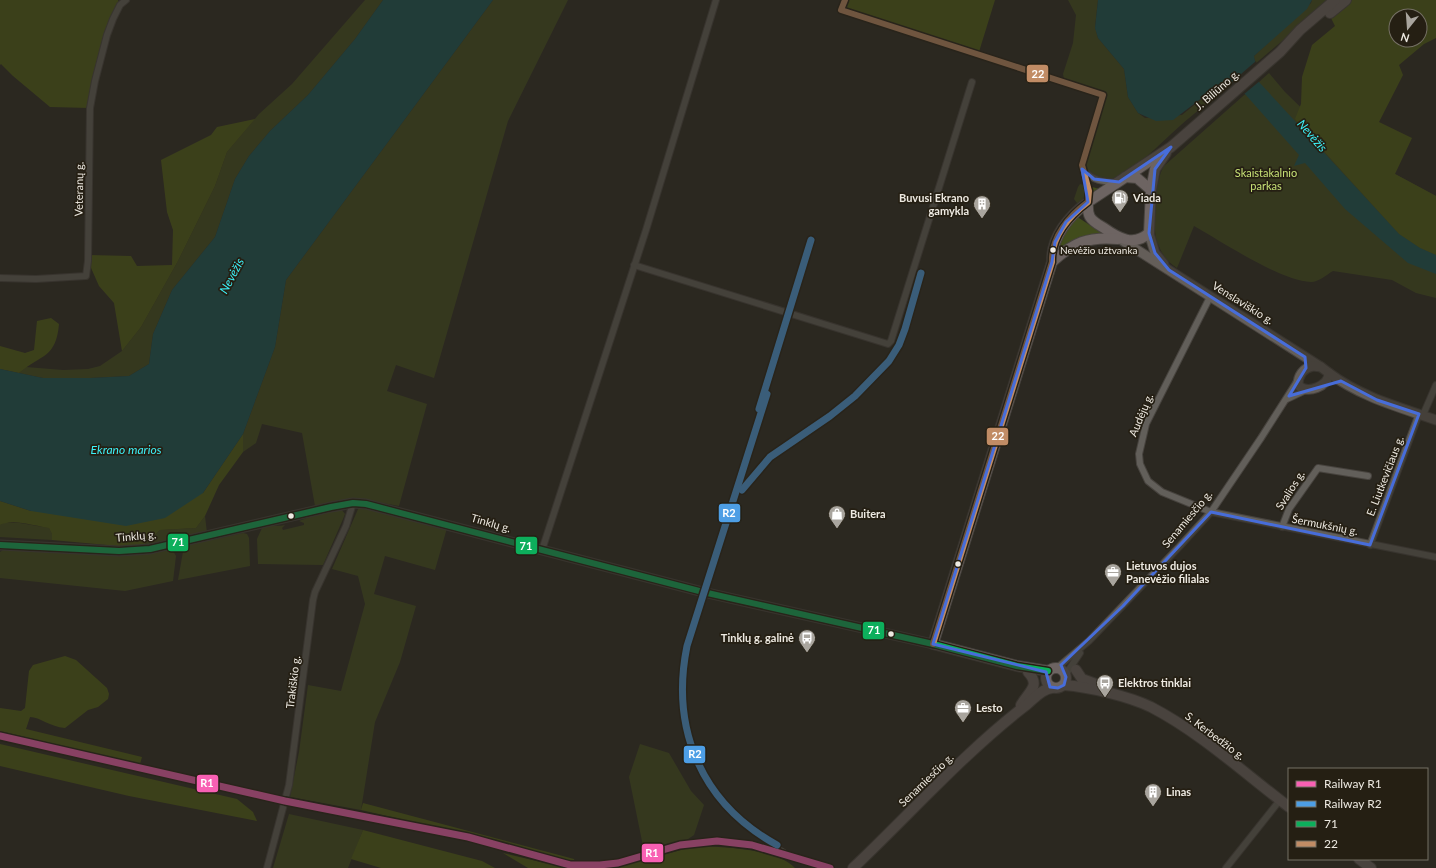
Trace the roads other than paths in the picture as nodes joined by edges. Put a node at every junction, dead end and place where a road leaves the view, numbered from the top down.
1 (126, 0) edge
2 (716, 0) edge
3 (845, 0) edge
4 (1335, 0) edge
5 (1346, 0) edge
6 (1280, 52) junction
7 (972, 82) dead end
8 (1170, 147) junction
9 (1082, 169) junction
10 (1122, 180) junction
11 (1151, 190) junction
12 (1088, 202) junction
13 (1149, 233) junction
14 (1120, 239) junction
15 (1052, 262) junction
16 (634, 265) junction
17 (1169, 270) junction
18 (0, 278) edge
19 (1210, 297) junction
20 (1305, 357) junction
21 (1321, 367) junction
22 (1306, 368) junction
23 (1330, 373) junction
24 (1298, 378) junction
25 (1341, 382) junction
26 (1326, 384) junction
27 (1436, 385) edge
28 (1306, 390) junction
29 (1287, 399) junction
30 (1421, 415) junction
31 (1436, 420) edge
32 (1368, 476) dead end
33 (353, 503) junction
34 (1210, 512) junction
35 (1282, 527) junction
36 (0, 545) edge
37 (1370, 545) junction
38 (542, 550) junction
39 (1436, 557) edge
40 (933, 644) junction
41 (1087, 644) junction
42 (1017, 666) junction
43 (1076, 670) joint
44 (1028, 672) junction
45 (1050, 677) junction
46 (1065, 679) junction
47 (1035, 682) joint
48 (1120, 696) junction
49 (1019, 708) junction
50 (1280, 800) junction
51 (1288, 806) edge
52 (1360, 860) edge
53 (267, 868) edge
54 (854, 868) edge
55 (1226, 868) edge
56 (1370, 868) edge

1 - 18 street, Veteranų g.
2 - 16 street
3 - 9 street
4 - 6 main road, J. Biliūno g.
5 - 6 main road, J. Biliūno g.
6 - 8 main road, J. Biliūno g.
7 - 16 street
8 - 10 main road, J. Biliūno g.
8 - 11 main road, J. Biliūno g.
9 - 10 street
9 - 12 street
10 - 11 main road
10 - 12 main road
11 - 13 main road
12 - 14 main road
12 - 15 main road
13 - 14 main road
13 - 17 main road, Venslaviškio g.
14 - 15 main road
14 - 17 main road, Venslaviškio g.
15 - 40 main road
16 - 38 street
17 - 19 main road, Venslaviškio g.
19 - 20 main road, Venslaviškio g.
19 - 34 street, Audėjų g.
20 - 21 main road, Venslaviškio g.
20 - 22 main road
21 - 22 main road
21 - 23 main road
22 - 24 main road
23 - 25 main road
23 - 26 main road
24 - 28 main road
24 - 29 street, Senamiesčio g.
25 - 26 main road
25 - 30 main road
26 - 28 main road
27 - 30 street, E. Liutkevičiaus g.
28 - 29 street
29 - 34 street, Senamiesčio g.
30 - 31 main road
30 - 37 street, E. Liutkevičiaus g.
32 - 35 street, Svalios g.
33 - 36 main road, Tinklų g.
33 - 38 main road, Tinklų g.
33 - 53 street, Trakiškio g.
34 - 35 street, Šermukšnių g.
34 - 41 street, Senamiesčio g.
35 - 37 street, Šermukšnių g.
37 - 39 street, Šermukšnių g.
38 - 40 main road, Tinklų g.
40 - 42 main road, Tinklų g.
41 - 43 street, Senamiesčio g.
41 - 45 street, Senamiesčio g.
41 - 46 street, Senamiesčio g.
42 - 44 main road, Tinklų g.
42 - 45 main road, Tinklų g.
43 - 48 main road, S. Kerbedžio g.
44 - 45 main road, Tinklų g.
44 - 47 main road, Tinklų g.
45 - 46 main road
45 - 46 main road, Senamiesčio g.
45 - 49 main road, Senamiesčio g.
46 - 48 main road, S. Kerbedžio g.
47 - 49 main road, Senamiesčio g.
48 - 50 main road, S. Kerbedžio g.
49 - 54 main road, Senamiesčio g.
50 - 51 main road, S. Kerbedžio g.
50 - 55 street
52 - 56 main road

